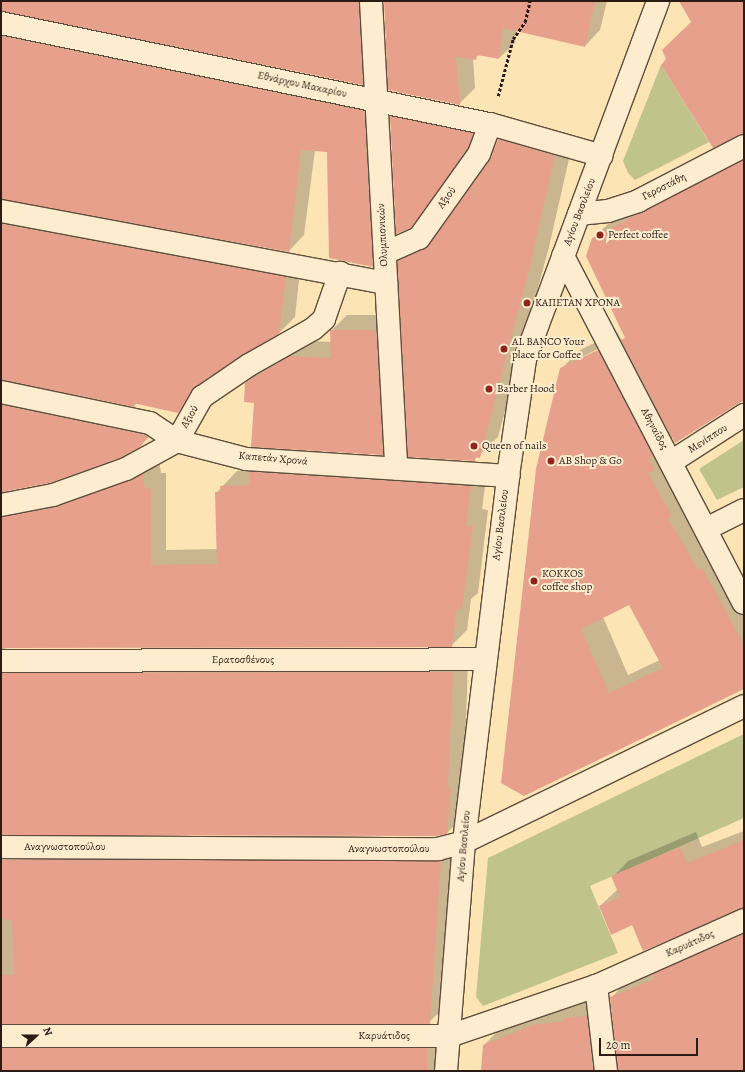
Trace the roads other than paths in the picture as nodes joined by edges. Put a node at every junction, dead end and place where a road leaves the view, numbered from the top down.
1 (371, 1) edge
2 (658, 1) edge
3 (1, 23) edge
4 (376, 100) junction
5 (490, 124) junction
6 (744, 146) edge
7 (602, 156) junction
8 (1, 211) edge
9 (579, 214) junction
10 (384, 253) junction
11 (563, 256) junction
12 (340, 273) junction
13 (386, 283) junction
14 (1, 392) edge
15 (744, 415) edge
16 (177, 441) junction
17 (671, 462) junction
18 (396, 468) junction
19 (508, 476) junction
20 (1, 505) edge
21 (744, 510) edge
22 (706, 529) junction
23 (744, 603) edge
24 (485, 658) junction
25 (1, 661) edge
26 (744, 706) edge
27 (464, 842) junction
28 (1, 847) edge
29 (744, 920) edge
30 (596, 986) junction
31 (1, 1036) edge
32 (449, 1036) junction
33 (446, 1071) edge
34 (606, 1071) edge

1 - 4 street, Ολυμπιονικών
2 - 7 street, Αγίου Βασιλείου
3 - 4 street, Εθνάρχου Μακαρίου
4 - 5 street, Εθνάρχου Μακαρίου
4 - 10 street, Ολυμπιονικών
5 - 7 street, Εθνάρχου Μακαρίου
5 - 10 street, Αξιού
6 - 9 street, Γεροστάθη
7 - 9 street, Αγίου Βασιλείου
8 - 12 street
9 - 11 street, Αγίου Βασιλείου
10 - 13 street, Ολυμπιονικών
11 - 17 street, Αθηναΐδος
11 - 19 street, Αγίου Βασιλείου
12 - 13 street
12 - 16 street, Αξιού
13 - 18 street, Ολυμπιονικών
14 - 16 street, Καπετάν Χρονά
15 - 17 street, Μενίππου
16 - 18 street, Καπετάν Χρονά
16 - 20 street, Αξιού
17 - 22 street, Αθηναΐδος
18 - 19 street, Καπετάν Χρονά
19 - 24 street, Αγίου Βασιλείου
21 - 22 street
22 - 23 street, Αθηναΐδος
24 - 25 street, Ερατοσθένους
24 - 27 street, Αγίου Βασιλείου
26 - 27 street, Αναγνωστοπούλου
27 - 28 street, Αναγνωστοπούλου
27 - 32 street, Αγίου Βασιλείου
29 - 30 street, Καρυάτιδος
30 - 32 street, Καρυάτιδος
30 - 34 street
31 - 32 street, Καρυάτιδος
32 - 33 street, Αγίου Βασιλείου

